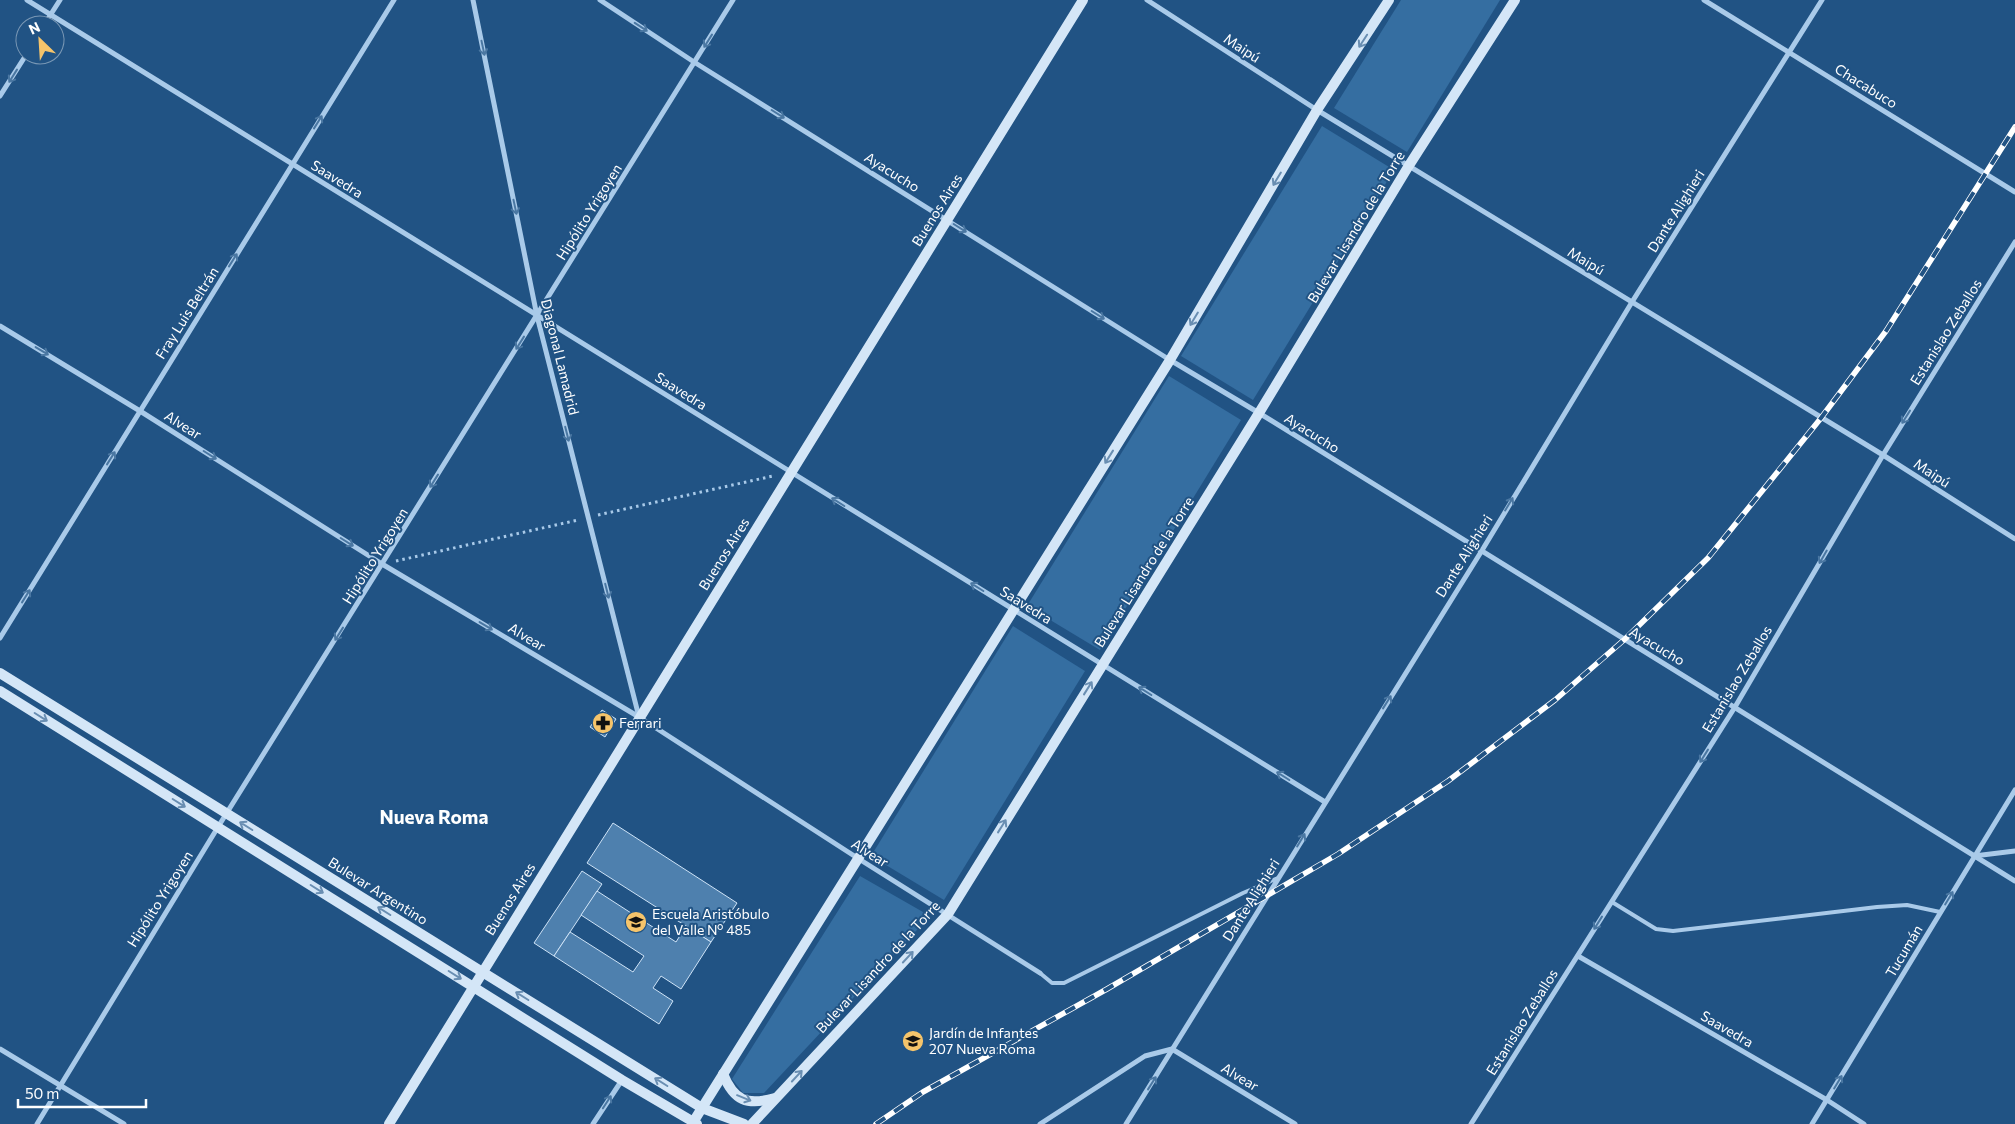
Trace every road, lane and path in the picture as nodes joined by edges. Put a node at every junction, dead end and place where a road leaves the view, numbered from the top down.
1 (27, 0) edge
2 (60, 0) edge
3 (394, 0) edge
4 (473, 0) edge
5 (600, 0) edge
6 (733, 0) edge
7 (1083, 0) edge
8 (1147, 0) edge
9 (1390, 0) edge
10 (1515, 0) edge
11 (1704, 0) edge
12 (1822, 0) edge
13 (50, 15) joint
14 (65, 24) edge
15 (1790, 52) junction
16 (694, 62) junction
17 (20, 65) edge
18 (0, 96) edge
19 (1317, 110) junction
20 (292, 164) junction
21 (1408, 167) junction
22 (2015, 192) edge
23 (947, 220) junction
24 (2015, 242) edge
25 (1632, 302) junction
26 (537, 316) junction
27 (0, 326) edge
28 (1170, 360) junction
29 (140, 411) junction
30 (1259, 413) junction
31 (1883, 455) junction
32 (791, 472) junction
33 (2015, 540) edge
34 (1481, 552) junction
35 (382, 564) junction
36 (1014, 610) junction
37 (0, 638) edge
38 (1102, 665) junction
39 (0, 673) edge
40 (0, 691) edge
41 (1735, 706) junction
42 (639, 717) junction
43 (2015, 790) edge
44 (1324, 802) junction
45 (227, 814) junction
46 (218, 827) junction
47 (2015, 851) edge
48 (1974, 856) junction
49 (859, 859) junction
50 (1278, 878) junction
51 (2015, 881) edge
52 (1612, 902) junction
53 (1940, 912) junction
54 (948, 914) junction
55 (1578, 956) junction
56 (482, 971) junction
57 (1040, 973) joint
58 (472, 986) junction
59 (0, 1049) edge
60 (1172, 1049) junction
61 (723, 1074) junction
62 (622, 1080) junction
63 (59, 1085) junction
64 (776, 1097) junction
65 (1827, 1100) junction
66 (702, 1108) junction
67 (37, 1124) edge
68 (124, 1124) edge
69 (388, 1124) edge
70 (593, 1124) edge
71 (694, 1124) edge
72 (744, 1124) edge
73 (752, 1124) edge
74 (1040, 1124) edge
75 (1126, 1124) edge
76 (1295, 1124) edge
77 (1471, 1124) edge
78 (1812, 1124) edge
79 (1864, 1124) edge

1 - 13 street, Saavedra
2 - 13 street
20 -> 3 street, Fray Luis Beltrán
4 -> 26 street, Diagonal Lamadrid
5 -> 16 street, Ayacucho
6 -> 16 street, Hipólito Yrigoyen
7 - 23 main road, Buenos Aires
8 - 19 street, Maipú
9 -> 19 main road
10 - 21 main road, Bulevar Lisandro de la Torre
11 - 15 street, Chacabuco
12 - 15 street, Dante Alighieri
14 - 20 street, Saavedra
15 - 22 street, Chacabuco
15 - 25 street, Dante Alighieri
16 -> 23 street, Ayacucho
16 - 26 street, Hipólito Yrigoyen
17 -> 18 street
19 - 21 street, Maipú
19 -> 28 main road
20 - 26 street, Saavedra
29 -> 20 street, Fray Luis Beltrán
21 - 25 street, Maipú
21 - 30 main road, Bulevar Lisandro de la Torre
23 -> 28 street, Ayacucho
23 - 32 main road, Buenos Aires
24 -> 31 street, Estanislao Zeballos
25 - 31 street, Maipú
34 -> 25 street, Dante Alighieri
26 - 32 street, Saavedra
26 -> 35 street, Hipólito Yrigoyen
26 -> 42 street, Diagonal Lamadrid
27 -> 29 street, Alvear
28 - 30 street, Ayacucho
28 -> 36 main road
29 -> 35 street, Alvear
37 -> 29 street, Fray Luis Beltrán
30 - 34 street, Ayacucho
30 - 38 main road, Bulevar Lisandro de la Torre
31 - 33 street, Maipú
31 -> 41 street, Estanislao Zeballos
36 -> 32 street, Saavedra
32 - 42 main road, Buenos Aires
34 - 41 street, Ayacucho
44 -> 34 street, Dante Alighieri
35 -> 42 street, Alvear
35 -> 45 street, Hipólito Yrigoyen
36 - 38 street, Saavedra
36 - 49 main road
44 -> 38 street, Saavedra
54 -> 38 main road, Bulevar Lisandro de la Torre
39 - 45 main road, Bulevar Argentino
40 -> 46 main road
41 - 48 street, Ayacucho
41 -> 52 street, Estanislao Zeballos
42 - 49 street, Alvear
42 - 56 main road, Buenos Aires
43 - 48 street, Tucumán
50 -> 44 street, Dante Alighieri
45 - 46 street, Hipólito Yrigoyen
56 -> 45 main road, Bulevar Argentino
46 -> 58 main road
46 - 63 street, Hipólito Yrigoyen
47 - 48 street
48 - 51 street, Ayacucho
53 -> 48 street, Tucumán
49 - 54 street, Alvear
49 - 61 main road
50 - 57 lane
50 - 60 street, Dante Alighieri
52 - 53 lane
52 -> 55 street, Estanislao Zeballos
65 -> 53 street, Tucumán
54 - 57 street, Alvear
64 -> 54 main road, Bulevar Lisandro de la Torre
55 - 65 street, Saavedra
55 - 77 street, Estanislao Zeballos
56 - 58 main road, Buenos Aires
66 -> 56 main road, Bulevar Argentino
58 - 62 main road
58 - 69 main road, Buenos Aires
59 - 63 street
60 - 74 street
75 -> 60 street, Dante Alighieri
60 - 76 street, Alvear
61 -> 64 main road
61 - 66 main road
70 -> 62 street
62 - 71 main road
63 - 67 street, Hipólito Yrigoyen
63 - 68 street
64 - 73 main road, Bulevar Lisandro de la Torre
65 - 78 street, Tucumán
65 - 79 street, Saavedra
66 - 71 main road
66 - 72 main road, Bulevar Argentino

